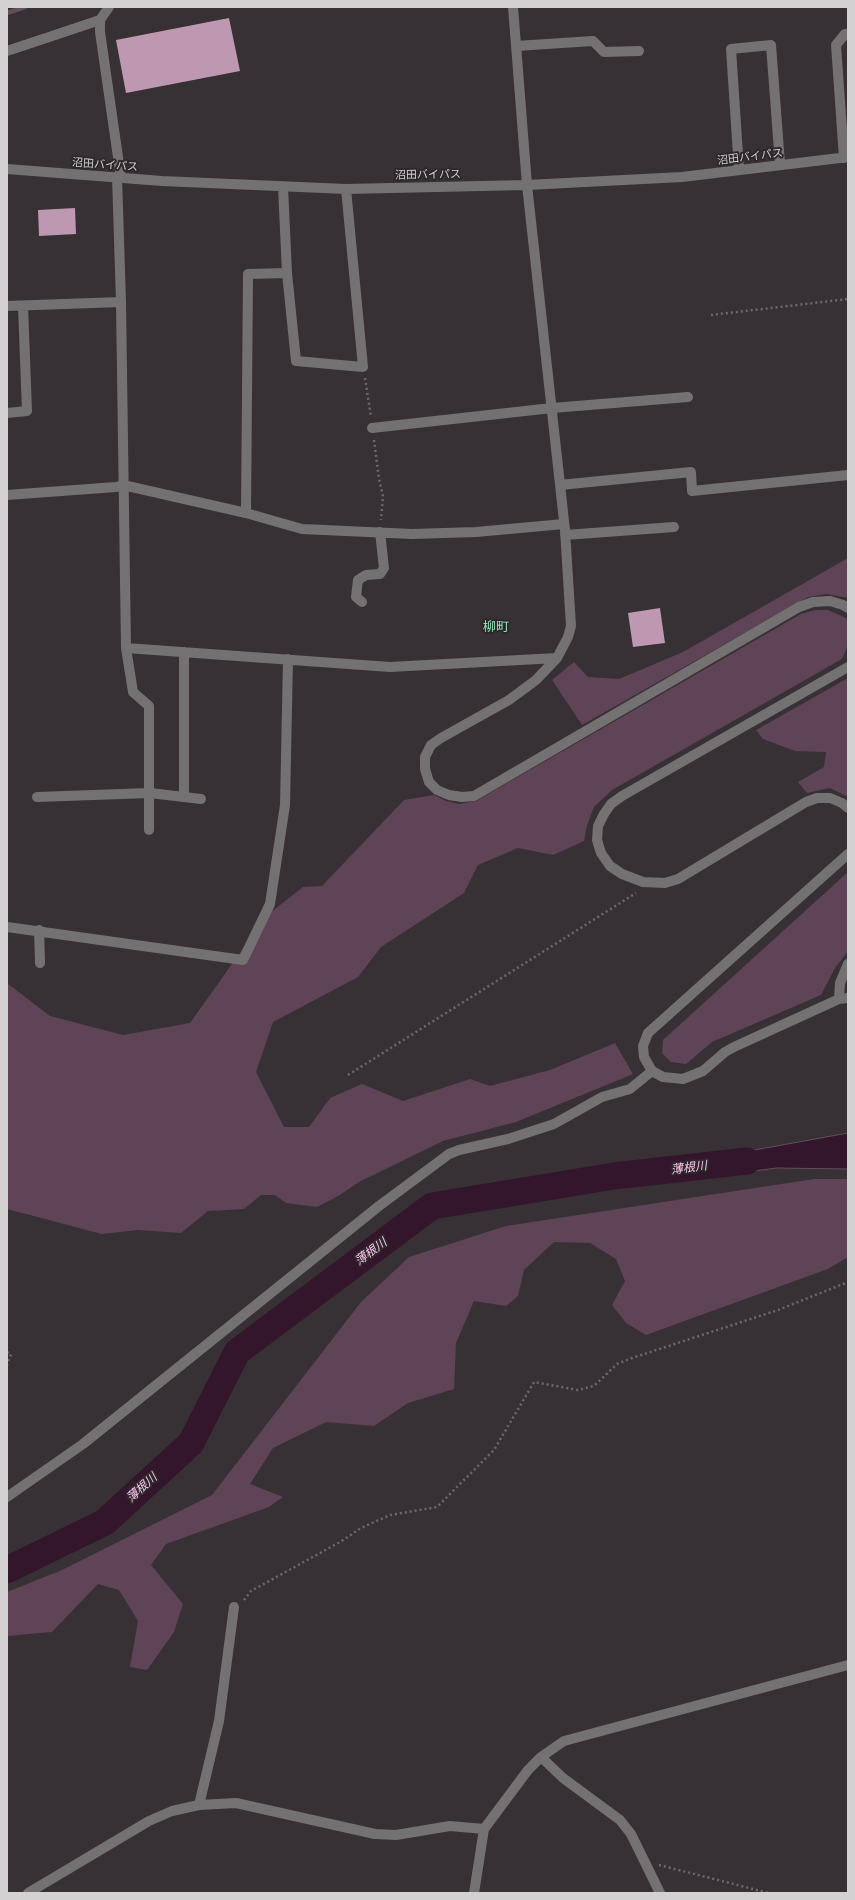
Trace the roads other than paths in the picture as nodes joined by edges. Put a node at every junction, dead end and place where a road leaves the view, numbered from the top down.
1 (109, 7) edge
2 (512, 7) edge
3 (100, 20) junction
4 (845, 34) dead end
5 (516, 46) junction
6 (7, 51) edge
7 (639, 51) dead end
8 (846, 158) edge
9 (780, 164) junction
10 (7, 169) edge
11 (739, 170) junction
12 (119, 178) junction
13 (527, 185) junction
14 (283, 187) junction
15 (346, 189) junction
16 (287, 273) junction
17 (121, 302) junction
18 (7, 306) edge
19 (23, 306) junction
20 (688, 397) dead end
21 (552, 408) junction
22 (7, 412) edge
23 (372, 428) road end
24 (848, 475) edge
25 (123, 484) junction
26 (560, 485) junction
27 (7, 495) edge
28 (246, 512) junction
29 (564, 524) junction
30 (674, 527) dead end
31 (380, 532) junction
32 (566, 535) junction
33 (362, 602) dead end
34 (848, 608) edge
35 (126, 648) junction
36 (184, 652) junction
37 (557, 658) junction
38 (288, 659) junction
39 (848, 667) edge
40 (150, 793) junction
41 (37, 796) dead end
42 (184, 797) junction
43 (201, 799) dead end
44 (848, 808) edge
45 (149, 830) dead end
46 (848, 854) edge
47 (7, 927) edge
48 (39, 930) junction
49 (40, 963) dead end
50 (848, 964) edge
51 (843, 998) edge
52 (652, 1071) junction
53 (7, 1497) edge
54 (234, 1607) road end
55 (848, 1665) edge
56 (541, 1757) junction
57 (199, 1805) junction
58 (484, 1829) junction
59 (28, 1893) edge
60 (474, 1893) edge
61 (660, 1893) edge

1 - 3 street
2 - 5 street
3 - 6 street
3 - 12 street
4 - 8 street
5 - 7 street
5 - 13 street
8 - 9 street, 沼田バイパス
9 - 11 street, 沼田バイパス
9 - 11 street
10 - 12 street, 沼田バイパス
11 - 13 street, 沼田バイパス
12 - 14 street, 沼田バイパス
12 - 17 street
13 - 15 street, 沼田バイパス
13 - 21 street
14 - 15 street, 沼田バイパス
14 - 16 street
15 - 16 street
16 - 28 street
17 - 19 street
17 - 25 street
18 - 19 street
19 - 22 street
20 - 21 street
21 - 23 street
21 - 26 street
24 - 26 street
25 - 27 street
25 - 28 street
25 - 35 street
26 - 29 street
28 - 31 street
29 - 31 street
29 - 32 street
30 - 32 street
31 - 33 street
32 - 37 street
34 - 37 street
35 - 36 street
35 - 40 street
36 - 38 street
36 - 42 street
37 - 38 street
38 - 48 street
39 - 44 street
40 - 41 street
40 - 42 street
40 - 45 street
42 - 43 street
46 - 52 street
47 - 48 street
48 - 49 street
50 - 51 street
51 - 52 street
52 - 53 street
54 - 57 street
55 - 56 street
56 - 58 street
56 - 61 street
57 - 58 street
57 - 59 street
58 - 60 street

